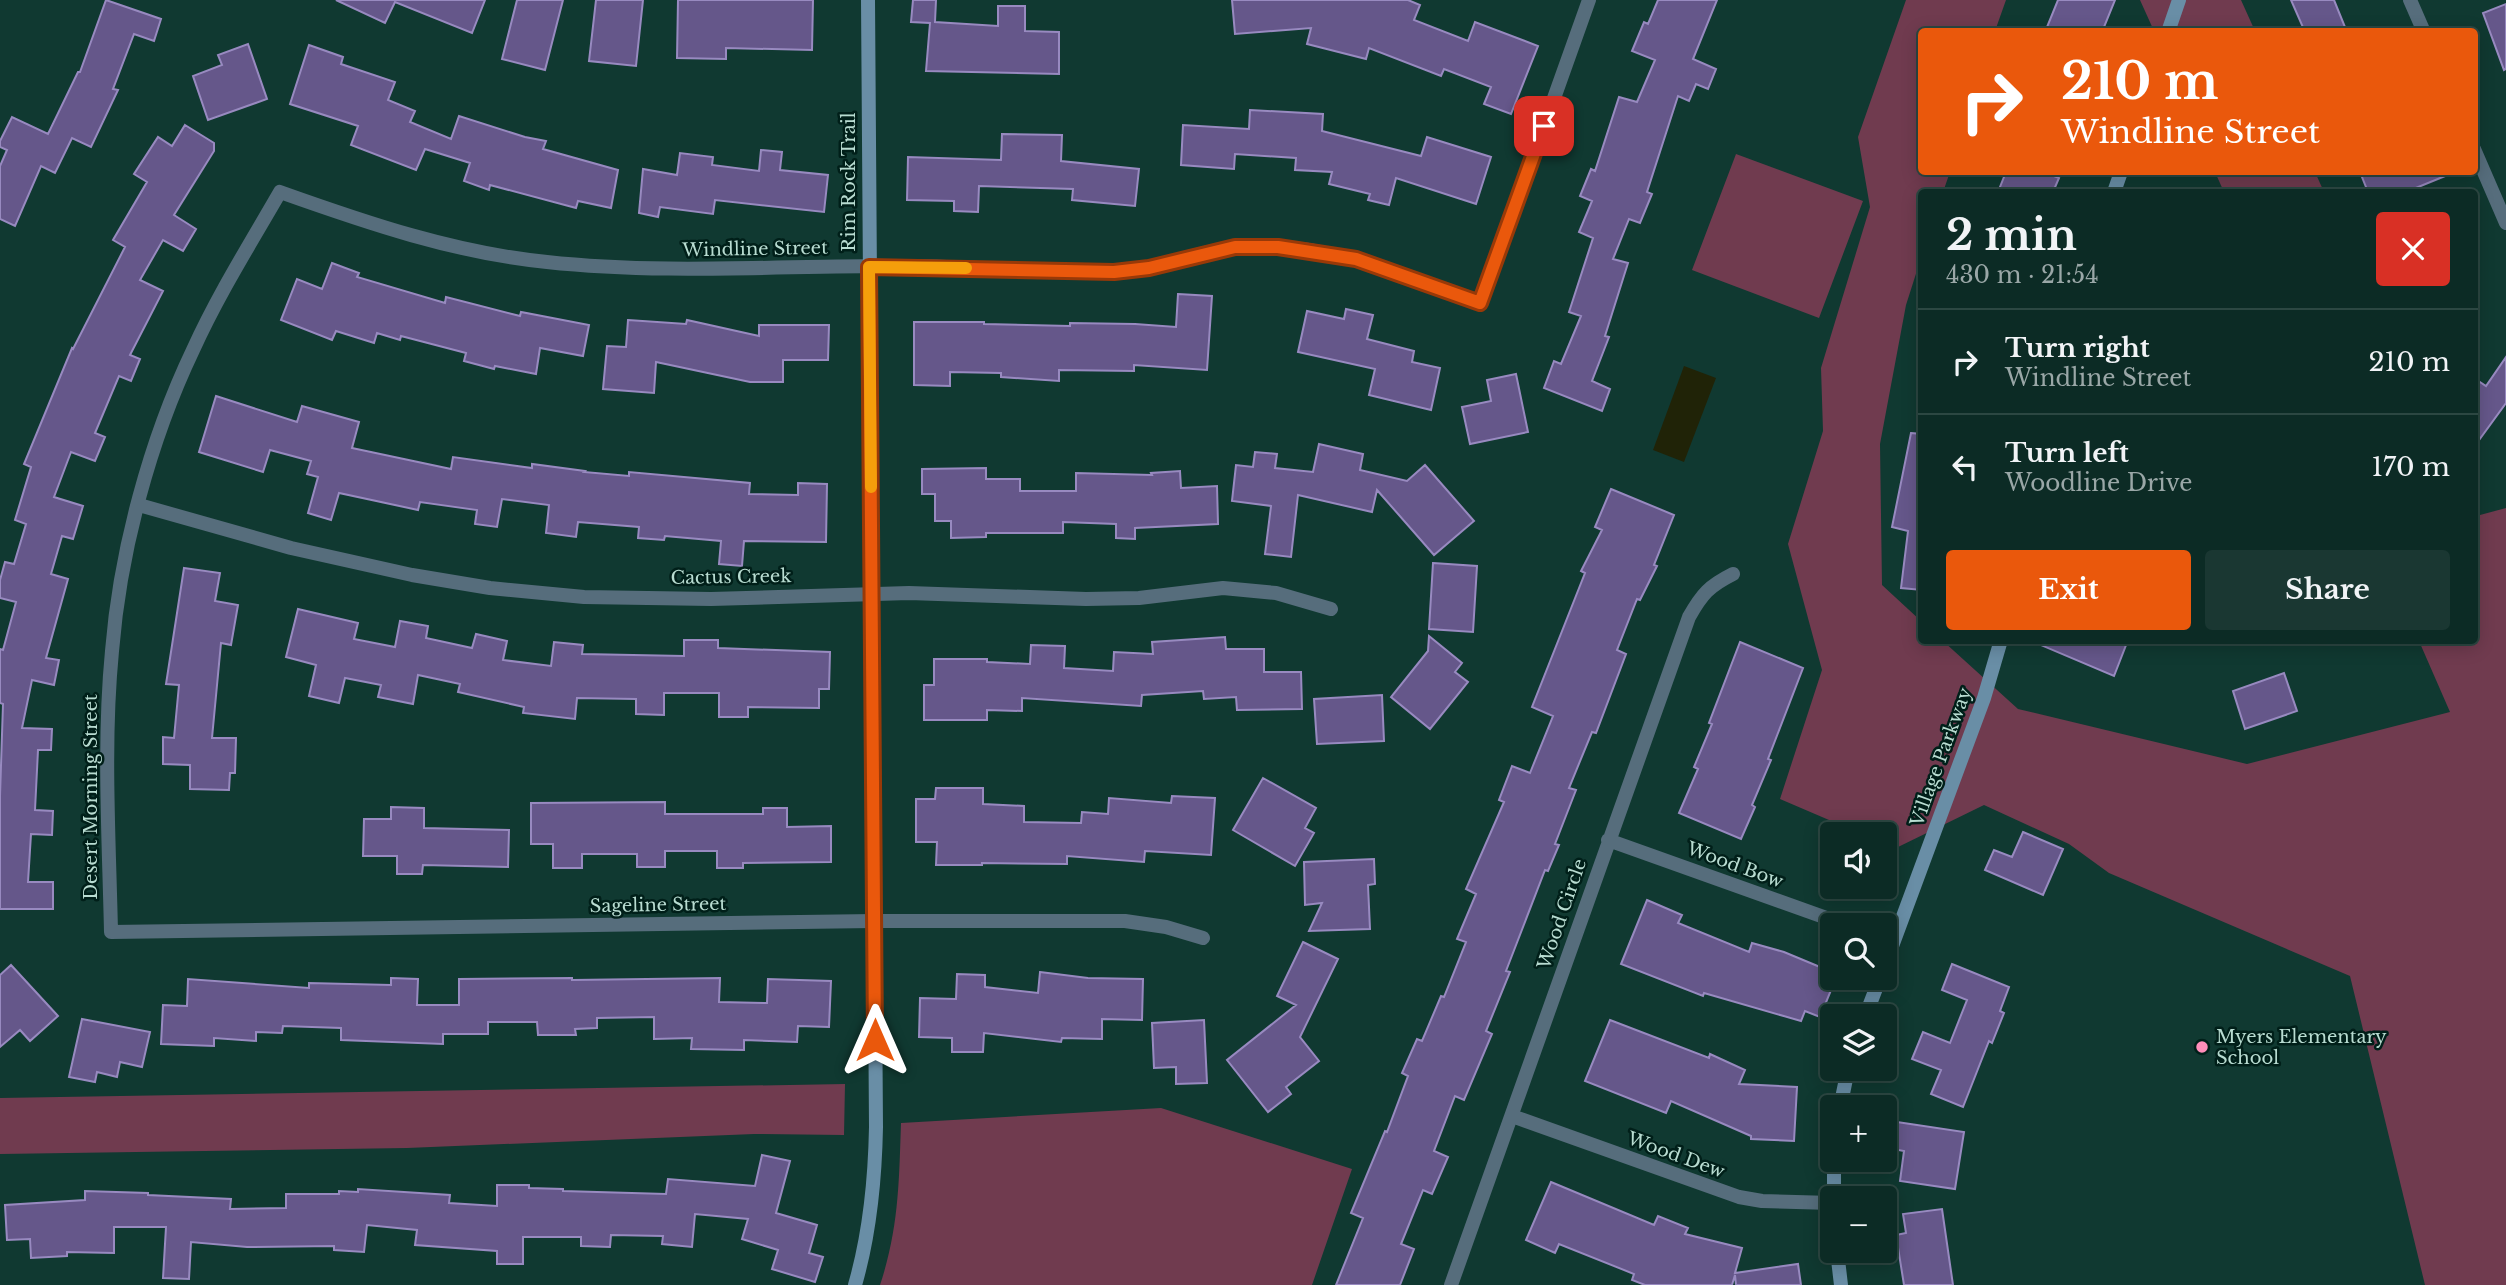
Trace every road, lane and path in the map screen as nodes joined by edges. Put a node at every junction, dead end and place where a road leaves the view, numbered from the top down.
1 (868, 0) edge
2 (1589, 0) edge
3 (2179, 0) edge
4 (2410, 0) edge
5 (2169, 28) edge
6 (2422, 28) edge
7 (2478, 158) edge
8 (280, 192) joint
9 (2506, 223) edge
10 (869, 267) junction
11 (139, 505) junction
12 (1733, 574) dead end
13 (872, 593) junction
14 (1331, 609) dead end
15 (2000, 644) edge
16 (1608, 840) junction
17 (1820, 916) edge
18 (1897, 920) edge
19 (874, 921) junction
20 (111, 932) joint
21 (1203, 938) dead end
22 (1512, 1116) junction
23 (1820, 1201) edge
24 (1838, 1263) edge
25 (855, 1285) edge
26 (1451, 1285) edge
27 (1841, 1285) edge

1 - 10 street, Rim Rock Trail
2 - 10 street, Windline Street
3 - 5 street
4 - 6 street
7 - 9 street
8 - 10 street, Windline Street
8 - 11 street, Desert Morning Street
10 - 13 street, Rim Rock Trail
11 - 13 street, Cactus Creek
11 - 20 street, Desert Morning Street
12 - 16 street, Wood Circle
13 - 14 street, Cactus Creek
13 - 19 street, Rim Rock Trail
15 - 18 street, Village Parkway
16 - 17 street, Wood Bow
16 - 22 street, Wood Circle
19 - 20 street, Sageline Street
19 - 21 street, Sageline Street
19 - 25 street, Rim Rock Trail
22 - 23 street, Wood Dew
22 - 26 street, Wood Circle
24 - 27 street

